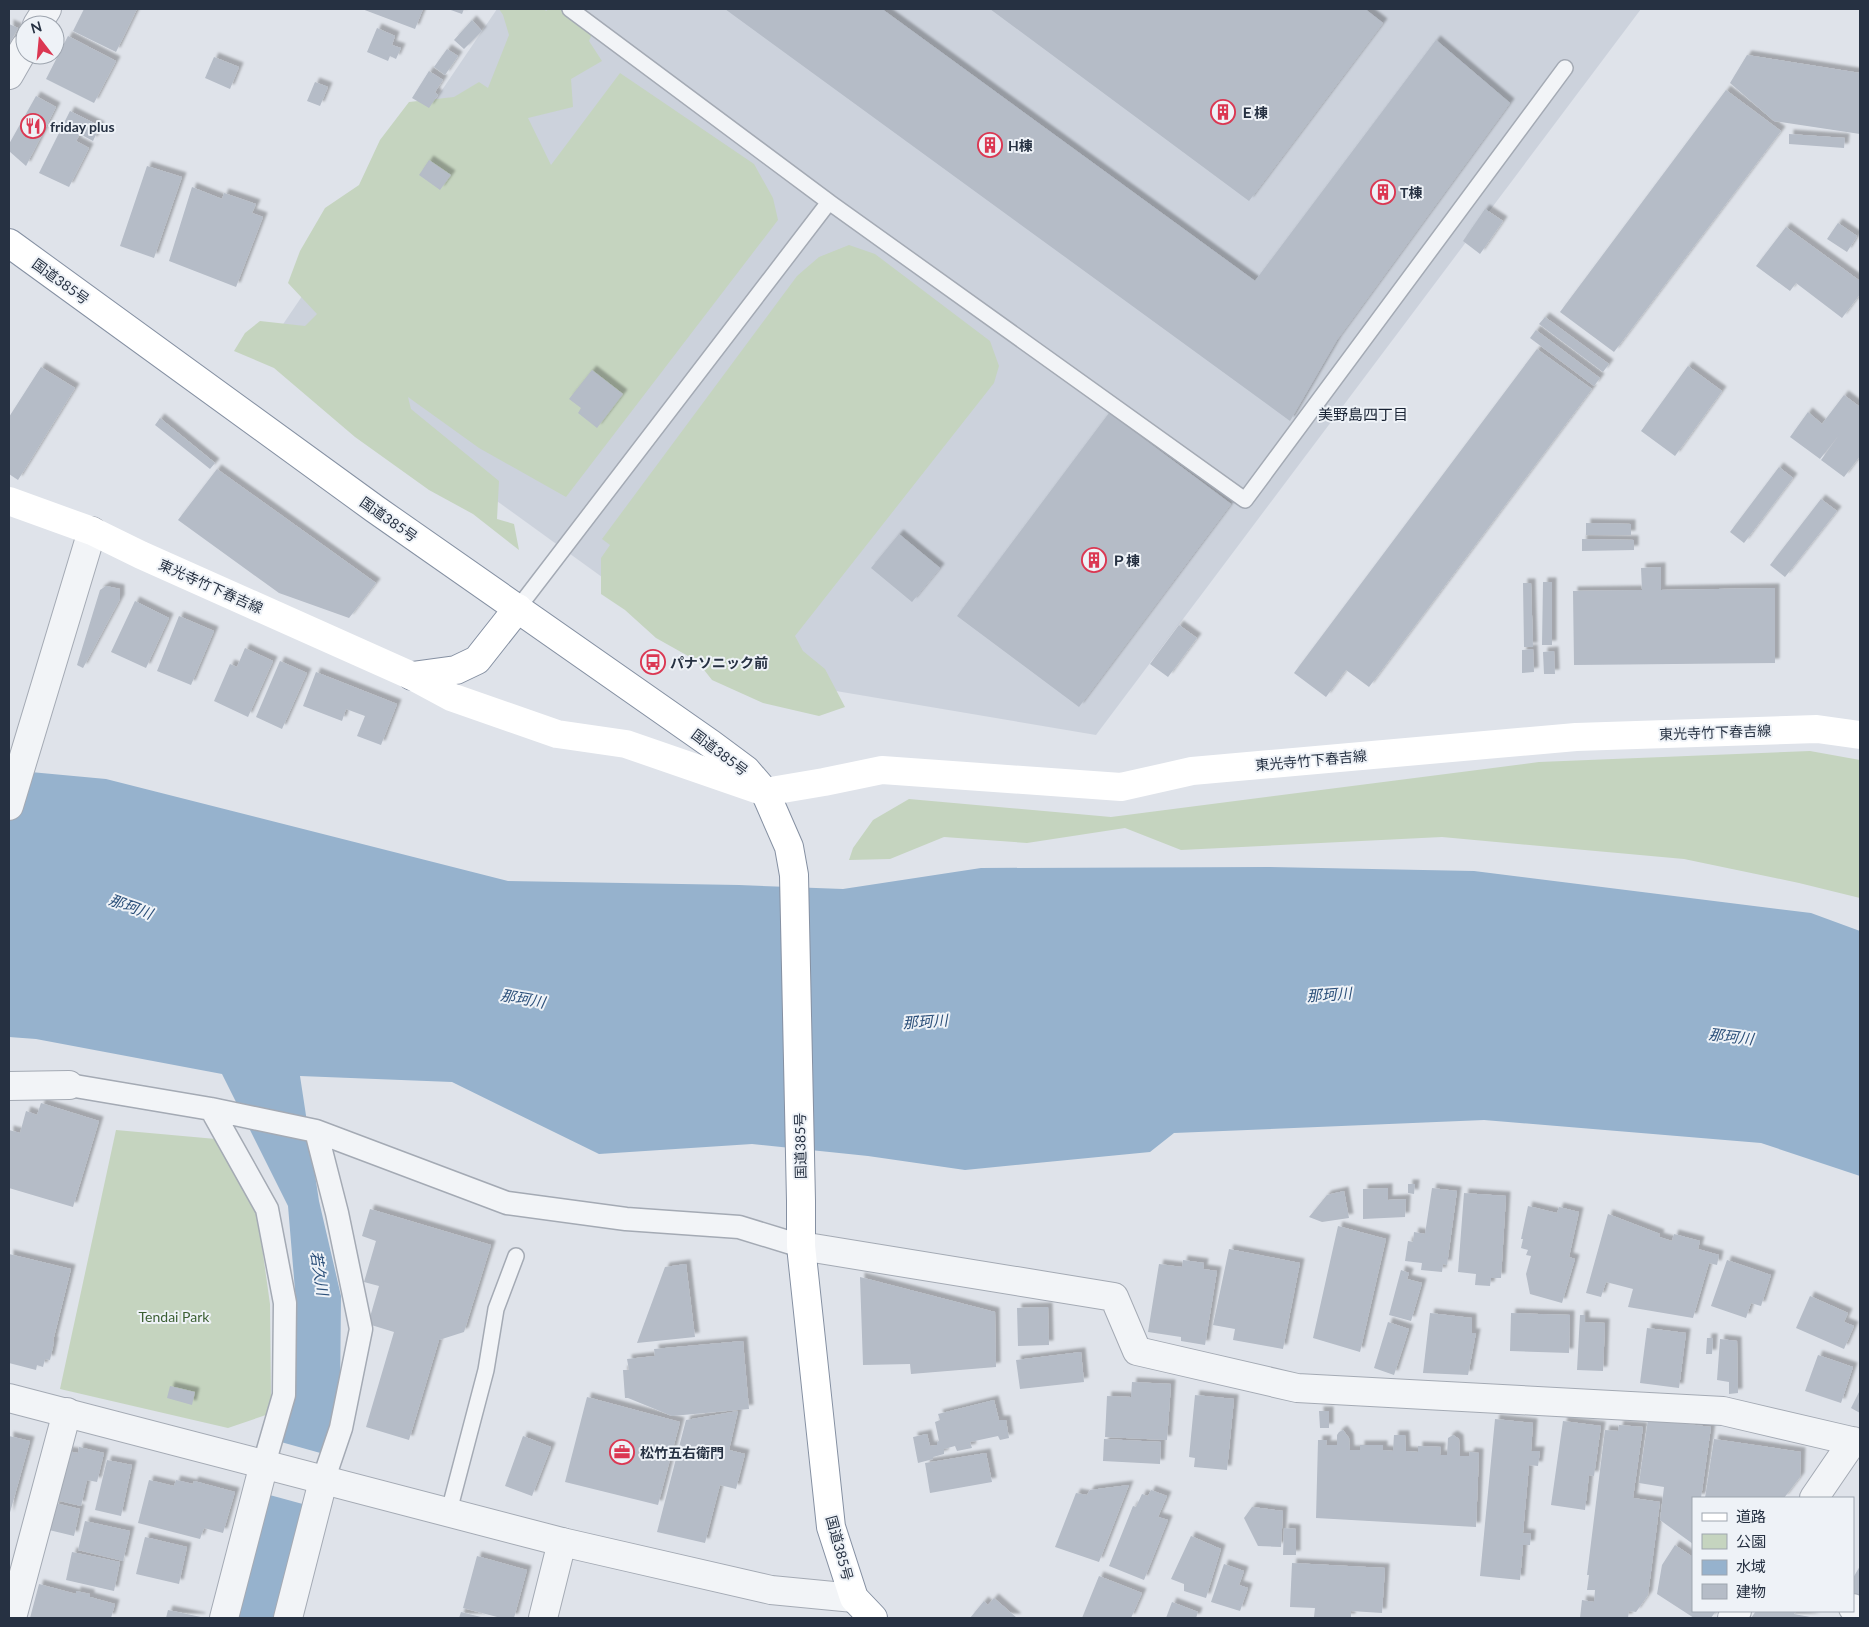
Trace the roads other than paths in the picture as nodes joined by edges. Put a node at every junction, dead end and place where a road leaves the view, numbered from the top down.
1 (570, 9) edge
2 (1565, 68) dead end
3 (829, 202) junction
4 (9, 243) edge
5 (9, 501) edge
6 (92, 531) junction
7 (518, 608) junction
8 (412, 676) junction
9 (1860, 735) edge
10 (765, 792) junction
11 (9, 806) edge
12 (69, 1085) joint
13 (9, 1086) edge
14 (217, 1110) junction
15 (310, 1129) junction
16 (801, 1246) junction
17 (516, 1256) dead end
18 (9, 1398) edge
19 (67, 1412) junction
20 (1857, 1442) edge
21 (268, 1465) junction
22 (321, 1480) junction
23 (1815, 1497) edge
24 (449, 1512) junction
25 (562, 1542) junction
26 (854, 1598) junction
27 (12, 1618) edge
28 (224, 1618) edge
29 (288, 1618) edge
30 (543, 1618) edge
31 (873, 1618) edge

1 - 3 lane
2 - 3 lane
3 - 7 lane
4 - 7 main road, 国道385号
5 - 6 main road, 東光寺竹下春吉線
6 - 8 main road, 東光寺竹下春吉線
6 - 11 street
7 - 8 main road
7 - 10 main road, 国道385号
8 - 10 main road, 東光寺竹下春吉線
9 - 10 main road, 東光寺竹下春吉線
10 - 16 main road, 国道385号
12 - 13 street
12 - 14 street
14 - 15 street
14 - 21 street
15 - 16 street
15 - 22 street
16 - 20 street
16 - 26 main road, 国道385号
17 - 24 lane
18 - 19 street
19 - 21 street
19 - 27 street
20 - 23 street
21 - 22 street
21 - 28 street
22 - 24 street
22 - 29 street
24 - 25 street
25 - 26 street
25 - 30 street
26 - 31 main road, 国道385号

